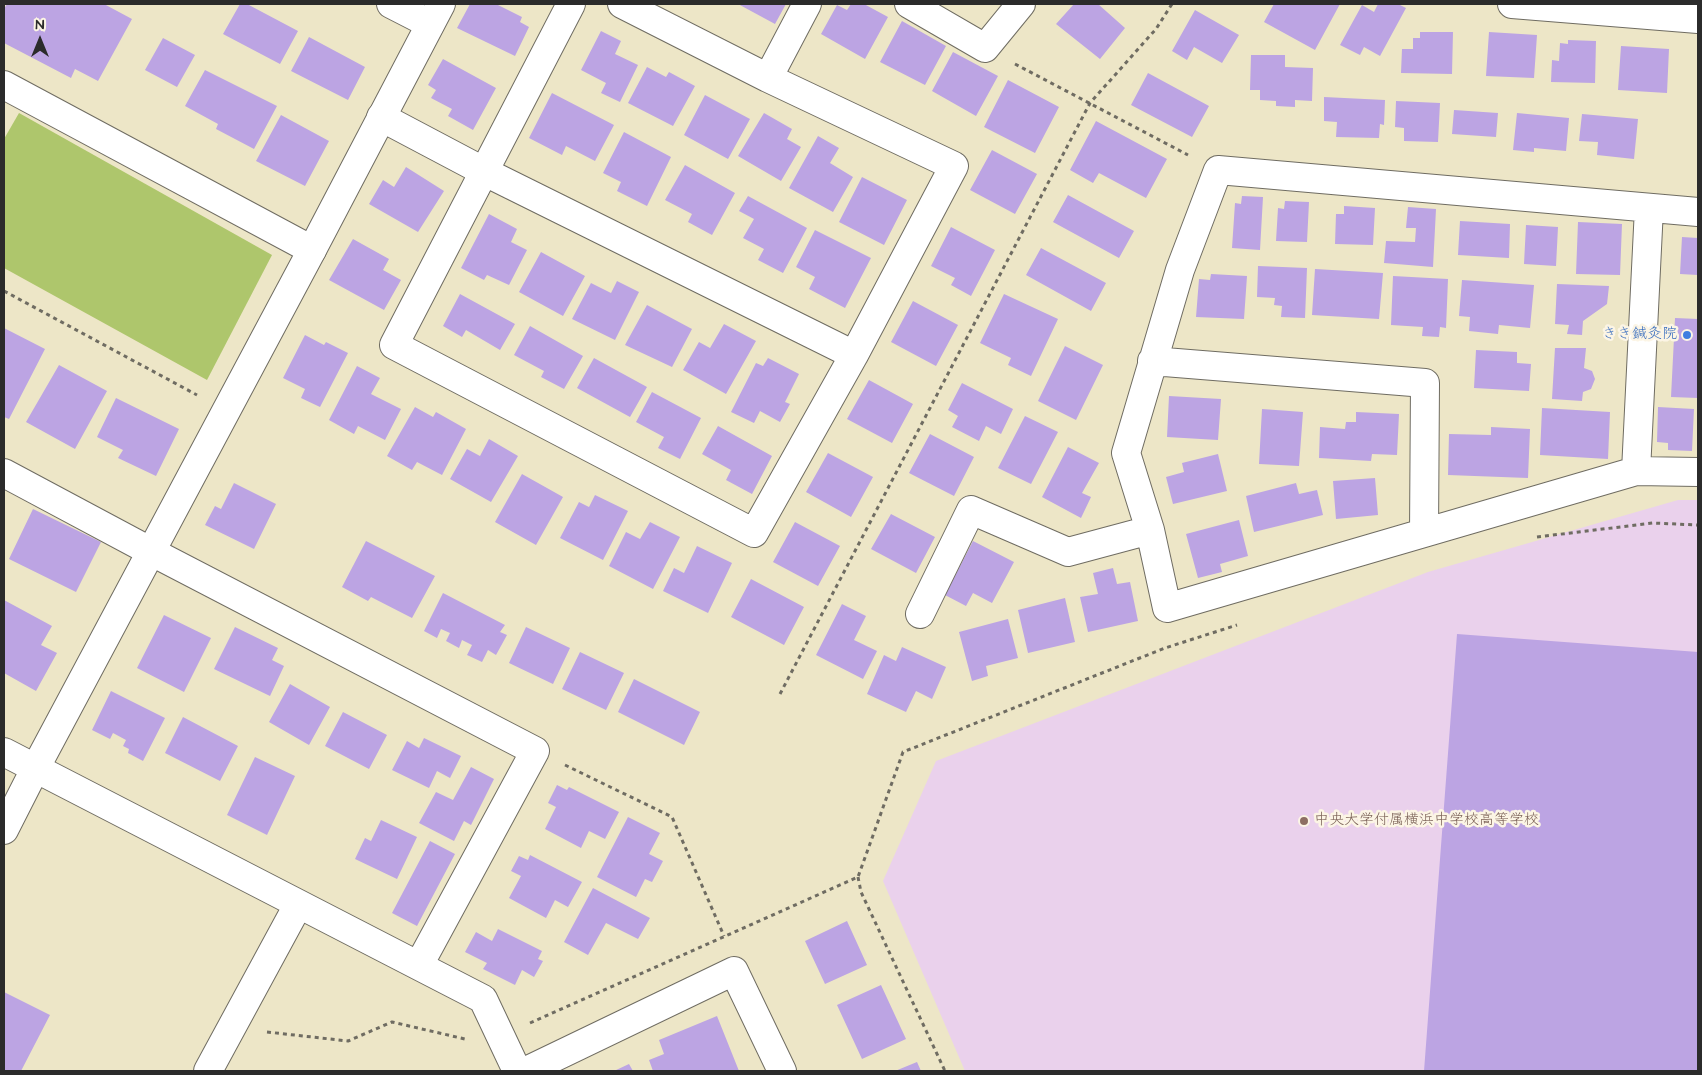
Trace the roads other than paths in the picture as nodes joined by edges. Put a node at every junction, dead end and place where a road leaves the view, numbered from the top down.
1 (391, 4) edge
2 (571, 4) edge
3 (622, 4) edge
4 (807, 4) edge
5 (909, 4) edge
6 (1021, 4) edge
7 (1512, 4) edge
8 (436, 14) edge
9 (1698, 20) edge
10 (768, 78) junction
11 (4, 85) edge
12 (381, 117) junction
13 (485, 172) junction
14 (1649, 208) junction
15 (1698, 212) edge
16 (312, 250) junction
17 (854, 355) junction
18 (1152, 361) junction
19 (1636, 471) junction
20 (1698, 472) edge
21 (4, 473) edge
22 (1150, 530) junction
23 (1424, 533) junction
24 (150, 552) junction
25 (920, 614) dead end
26 (4, 752) edge
27 (35, 769) junction
28 (4, 830) edge
29 (298, 905) junction
30 (419, 965) junction
31 (208, 1071) edge
32 (517, 1071) edge
33 (526, 1071) edge
34 (782, 1071) edge

1 - 8 street
2 - 13 street
3 - 10 street
4 - 10 street
5 - 6 street
7 - 9 street
8 - 12 street
10 - 17 street
11 - 16 street
12 - 13 street
12 - 16 street
13 - 17 street
13 - 17 street
14 - 15 street
14 - 18 street
14 - 19 street
16 - 24 street
18 - 22 street
18 - 23 street
19 - 20 street
19 - 23 street
21 - 24 street
22 - 23 street
22 - 25 street
24 - 27 street
24 - 30 street
26 - 27 street
27 - 28 street
27 - 29 street
29 - 30 street
29 - 31 street
30 - 32 street
33 - 34 street

